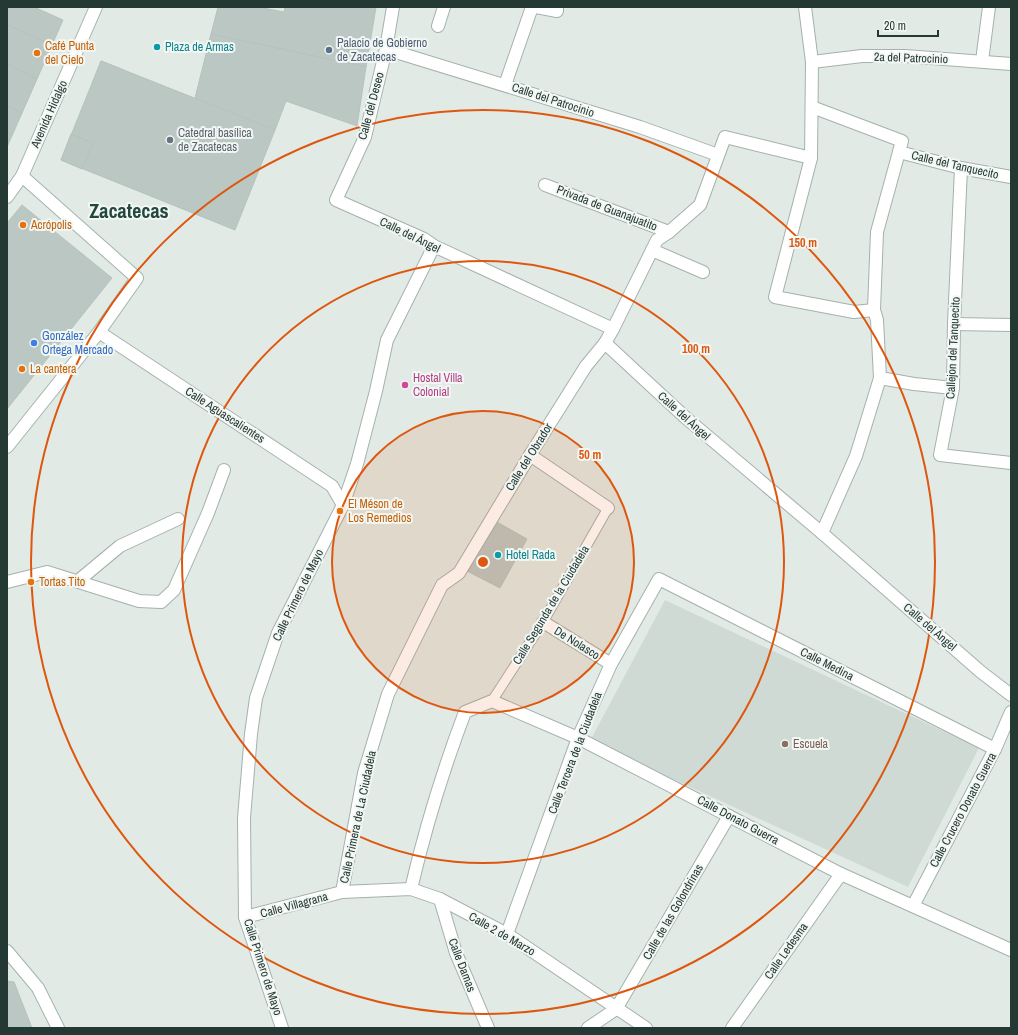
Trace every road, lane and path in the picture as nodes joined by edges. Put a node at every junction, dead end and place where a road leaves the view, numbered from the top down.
1 (96, 7) edge
2 (393, 7) edge
3 (444, 7) edge
4 (532, 7) edge
5 (536, 7) edge
6 (805, 7) edge
7 (989, 7) edge
8 (557, 9) edge
9 (438, 26) dead end
10 (386, 49) junction
11 (982, 61) junction
12 (812, 62) junction
13 (1011, 64) edge
14 (505, 85) junction
15 (812, 107) junction
16 (899, 152) junction
17 (718, 155) junction
18 (811, 158) junction
19 (961, 168) junction
20 (22, 176) junction
21 (1011, 177) edge
22 (545, 185) dead end
23 (7, 197) edge
24 (336, 200) joint
25 (669, 232) junction
26 (434, 246) junction
27 (652, 250) junction
28 (703, 272) dead end
29 (874, 310) junction
30 (954, 324) junction
31 (1011, 325) edge
32 (613, 329) junction
33 (99, 332) junction
34 (605, 343) junction
35 (880, 378) junction
36 (953, 388) junction
37 (7, 447) edge
38 (530, 455) junction
39 (1011, 463) edge
40 (224, 470) dead end
41 (343, 505) junction
42 (608, 508) joint
43 (178, 519) dead end
44 (822, 533) junction
45 (459, 573) joint
46 (659, 579) joint
47 (78, 581) junction
48 (7, 582) edge
49 (544, 622) junction
50 (611, 664) junction
51 (1011, 696) edge
52 (492, 701) junction
53 (1011, 712) edge
54 (578, 738) junction
55 (995, 749) junction
56 (729, 816) junction
57 (841, 874) junction
58 (411, 889) junction
59 (342, 892) junction
60 (440, 899) junction
61 (913, 906) junction
62 (245, 918) junction
63 (507, 934) junction
64 (1011, 950) edge
65 (7, 951) edge
66 (616, 1009) junction
67 (58, 1028) edge
68 (282, 1028) edge
69 (488, 1028) edge
70 (588, 1028) edge
71 (646, 1028) edge
72 (732, 1028) edge

1 - 20 street, Avenida Hidalgo
2 - 10 street, Calle del Deseo
3 - 9 street
4 - 14 street
5 - 8 street
6 - 12 street
7 - 11 street
10 - 14 street, Calle del Patrocinio
10 - 24 street, Calle del Deseo
11 - 12 street, 2a del Patrocinio
11 - 13 street, 2a del Patrocinio
12 - 15 street
14 - 17 street, Calle del Patrocinio
15 - 16 street
15 - 18 street
16 - 19 street, Calle del Tanquecito
16 - 29 street
17 - 18 street
17 - 25 street
18 - 29 street
19 - 21 street, Calle del Tanquecito
19 - 30 street, Callejon del Tanquecito
20 - 23 street, Avenida Hidalgo
20 - 33 street
22 - 25 street, Privada de Guanajuatito
24 - 26 street, Calle del Ángel
25 - 27 street
26 - 32 street, Calle del Ángel
26 - 41 street, Calle Primero de Mayo
27 - 28 street
27 - 32 street
29 - 35 street
30 - 31 street
30 - 36 street, Callejon del Tanquecito
32 - 34 street
33 - 37 street
33 - 41 street, Calle Aguascalientes
34 - 38 street, Calle del Obrador
34 - 44 street, Calle del Ángel
35 - 36 street
35 - 44 street
36 - 39 street, Callejon del Tanquecito
38 - 42 street
38 - 45 street, Calle del Obrador
40 - 47 street
41 - 62 street, Calle Primero de Mayo
42 - 49 lane, Calle Segunda de la Ciudadela
43 - 47 street
44 - 51 street, Calle del Ángel
45 - 59 street, Calle Primera de La Ciudadela
46 - 50 street, Calle Tercera de la Ciudadela
46 - 55 street, Calle Medina
47 - 48 street
49 - 50 street, De Nolasco
49 - 52 lane, Calle Segunda de la Ciudadela
50 - 54 street, Calle Tercera de la Ciudadela
52 - 54 street, Calle Donato Guerra
52 - 58 street
53 - 55 street, Calle Crucero Donato Guerra
54 - 56 street, Calle Donato Guerra
54 - 63 street, Calle Tercera de la Ciudadela
55 - 61 street, Calle Crucero Donato Guerra
56 - 57 street, Calle Donato Guerra
56 - 66 street, Calle de las Golondrinas
57 - 61 street, Calle Donato Guerra
57 - 72 street, Calle Ledesma
58 - 59 street, Calle 2 de Marzo
58 - 60 street, Calle 2 de Marzo
59 - 62 street, Calle Villagrana
60 - 63 street, Calle 2 de Marzo
60 - 69 street, Calle Damas
61 - 64 street, Calle Donato Guerra
62 - 68 street, Calle Primero de Mayo
63 - 66 street, Calle 2 de Marzo
65 - 67 street
66 - 70 street
66 - 71 street, Calle 2 de Marzo

